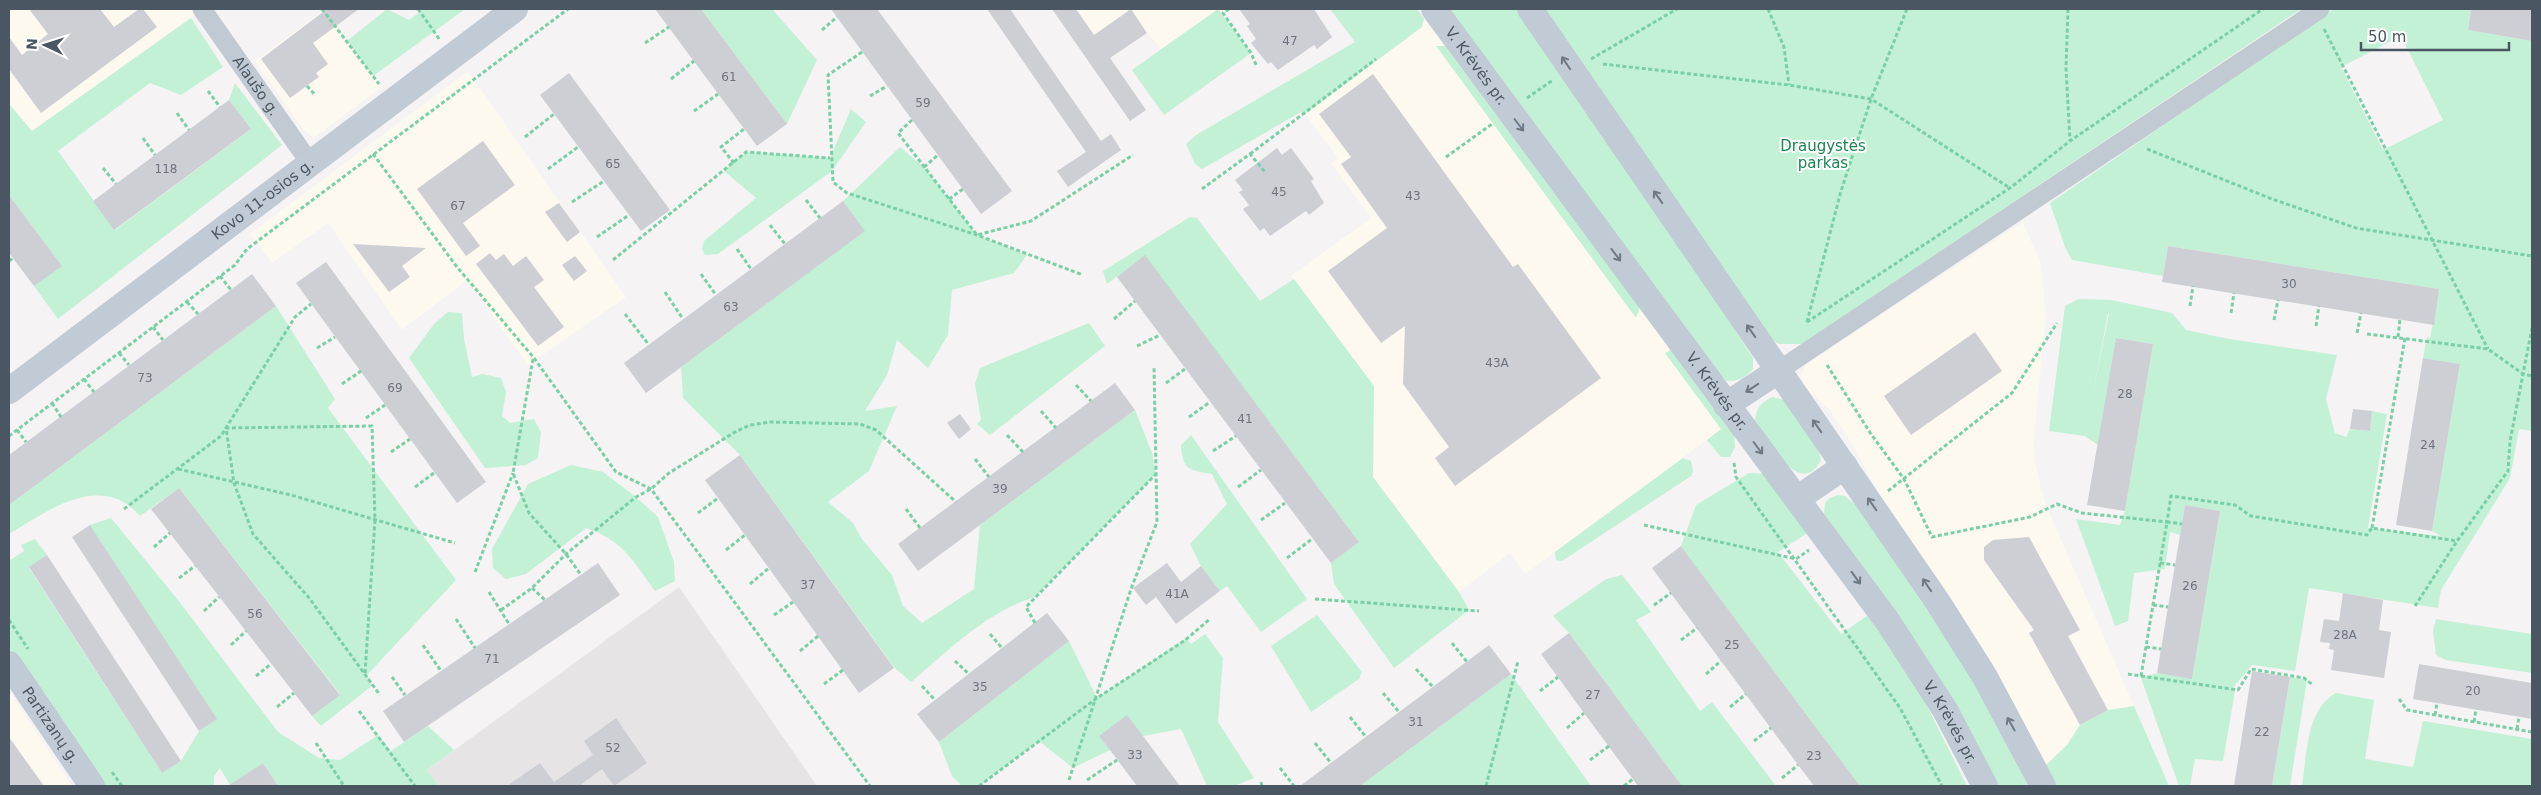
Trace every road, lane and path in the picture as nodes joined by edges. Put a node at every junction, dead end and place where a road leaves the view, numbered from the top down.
1 (202, 9) edge
2 (322, 9) edge
3 (418, 9) edge
4 (515, 9) edge
5 (568, 9) edge
6 (1229, 9) edge
7 (1434, 9) edge
8 (1530, 9) edge
9 (1677, 9) edge
10 (1768, 9) edge
11 (1907, 9) edge
12 (2068, 9) edge
13 (2263, 9) edge
14 (2322, 16) edge
15 (837, 18) dead end
16 (669, 27) dead end
17 (822, 30) dead end
18 (645, 43) dead end
19 (862, 52) dead end
20 (452, 56) junction
21 (1598, 56) dead end
22 (1376, 59) dead end
23 (694, 61) dead end
24 (1603, 64) dead end
25 (1258, 67) dead end
26 (671, 78) dead end
27 (1789, 85) junction
28 (307, 86) dead end
29 (887, 86) dead end
30 (208, 90) dead end
31 (718, 94) dead end
32 (315, 95) dead end
33 (870, 96) dead end
34 (1871, 99) junction
35 (393, 101) junction
36 (220, 107) dead end
37 (694, 111) dead end
38 (177, 114) dead end
39 (554, 114) dead end
40 (912, 120) dead end
41 (744, 129) dead end
42 (189, 130) dead end
43 (525, 137) dead end
44 (143, 138) dead end
45 (2070, 141) junction
46 (578, 147) dead end
47 (2147, 149) dead end
48 (373, 154) junction
49 (1250, 154) junction
50 (155, 155) dead end
51 (938, 155) dead end
52 (1133, 155) dead end
53 (830, 158) junction
54 (310, 163) junction
55 (734, 164) junction
56 (924, 167) junction
57 (104, 168) dead end
58 (548, 169) dead end
59 (1265, 172) dead end
60 (604, 181) dead end
61 (116, 184) dead end
62 (2010, 188) junction
63 (963, 189) dead end
64 (1202, 189) dead end
65 (949, 199) junction
66 (806, 200) dead end
67 (572, 202) dead end
68 (628, 215) dead end
69 (820, 218) dead end
70 (770, 225) dead end
71 (977, 235) junction
72 (597, 237) dead end
73 (2431, 240) junction
74 (785, 244) dead end
75 (736, 249) dead end
76 (2532, 256) edge
77 (614, 260) dead end
78 (751, 269) dead end
79 (701, 274) dead end
80 (1083, 275) dead end
81 (220, 276) junction
82 (2192, 286) dead end
83 (231, 290) dead end
84 (665, 292) dead end
85 (2234, 293) dead end
86 (716, 295) dead end
87 (2278, 300) dead end
88 (1135, 301) dead end
89 (187, 302) junction
90 (311, 304) dead end
91 (2190, 306) dead end
92 (2319, 306) dead end
93 (2231, 312) dead end
94 (2360, 313) dead end
95 (198, 314) dead end
96 (625, 314) dead end
97 (683, 319) dead end
98 (1114, 319) dead end
99 (2400, 319) dead end
100 (2274, 320) dead end
101 (2058, 323) dead end
102 (2316, 326) dead end
103 (153, 327) junction
104 (2532, 328) edge
105 (2358, 333) dead end
106 (2367, 334) dead end
107 (1160, 335) dead end
108 (335, 337) dead end
109 (2398, 337) junction
110 (2405, 338) junction
111 (163, 340) dead end
112 (649, 345) dead end
113 (1136, 346) dead end
114 (317, 348) dead end
115 (2488, 349) junction
116 (119, 353) junction
117 (534, 358) junction
118 (129, 365) dead end
119 (1827, 365) dead end
120 (1154, 366) dead end
121 (1186, 369) dead end
122 (360, 371) dead end
123 (1778, 371) junction
124 (2524, 374) junction
125 (2532, 376) edge
126 (84, 379) junction
127 (342, 384) dead end
128 (1166, 384) dead end
129 (1076, 385) dead end
130 (9, 391) edge
131 (94, 392) dead end
132 (1091, 401) dead end
133 (1210, 402) dead end
134 (52, 403) junction
135 (385, 405) dead end
136 (1726, 405) junction
137 (1041, 411) dead end
138 (61, 417) dead end
139 (1189, 417) dead end
140 (366, 418) dead end
141 (226, 428) junction
142 (1056, 428) dead end
143 (17, 430) junction
144 (1007, 435) dead end
145 (9, 436) edge
146 (1236, 436) dead end
147 (410, 439) dead end
148 (26, 442) dead end
149 (1213, 451) dead end
150 (390, 452) dead end
151 (1023, 452) dead end
152 (975, 459) dead end
153 (1734, 463) dead end
154 (1845, 466) junction
155 (178, 469) junction
156 (1261, 470) dead end
157 (434, 473) dead end
158 (513, 473) junction
159 (1156, 474) junction
160 (989, 477) dead end
161 (1904, 479) junction
162 (234, 483) junction
163 (415, 487) dead end
164 (1238, 488) dead end
165 (651, 489) junction
166 (718, 498) dead end
167 (1797, 499) junction
168 (956, 502) dead end
169 (1286, 503) dead end
170 (124, 509) dead end
171 (906, 509) dead end
172 (698, 513) dead end
173 (375, 520) junction
174 (1261, 520) dead end
175 (2167, 522) junction
176 (2182, 524) dead end
177 (1644, 525) dead end
178 (920, 528) dead end
179 (2372, 528) junction
180 (170, 534) dead end
181 (745, 535) dead end
182 (1312, 539) dead end
183 (2457, 541) junction
184 (455, 543) dead end
185 (154, 547) dead end
186 (726, 550) dead end
187 (566, 554) junction
188 (1287, 558) dead end
189 (1796, 559) junction
190 (2160, 563) junction
191 (2175, 565) dead end
192 (195, 566) dead end
193 (769, 568) dead end
194 (475, 572) dead end
195 (581, 575) dead end
196 (178, 578) dead end
197 (750, 584) dead end
198 (532, 588) junction
199 (489, 592) dead end
200 (1671, 593) dead end
201 (220, 598) dead end
202 (1315, 599) dead end
203 (545, 600) dead end
204 (794, 602) dead end
205 (1654, 604) dead end
206 (2153, 604) junction
207 (2415, 606) dead end
208 (2168, 607) dead end
209 (501, 610) junction
210 (1479, 610) dead end
211 (204, 611) dead end
212 (774, 616) dead end
213 (456, 618) dead end
214 (1210, 619) dead end
215 (1035, 622) dead end
216 (509, 624) dead end
217 (1697, 628) dead end
218 (246, 632) dead end
219 (990, 634) dead end
220 (818, 636) dead end
221 (1681, 640) dead end
222 (1452, 642) dead end
223 (231, 645) dead end
224 (423, 645) dead end
225 (2146, 646) junction
226 (475, 648) dead end
227 (1002, 648) dead end
228 (2161, 649) dead end
229 (800, 651) dead end
230 (955, 661) dead end
231 (1721, 661) dead end
232 (1467, 662) dead end
233 (1518, 662) dead end
234 (9, 664) edge
235 (271, 664) dead end
236 (1416, 669) dead end
237 (843, 670) dead end
238 (441, 671) dead end
239 (365, 674) junction
240 (968, 674) dead end
241 (1706, 674) dead end
242 (2128, 674) dead end
243 (256, 676) dead end
244 (2141, 676) junction
245 (1558, 677) dead end
246 (392, 678) dead end
247 (824, 684) dead end
248 (2313, 685) dead end
249 (922, 686) dead end
250 (1433, 687) dead end
251 (1540, 691) dead end
252 (294, 693) dead end
253 (1383, 693) dead end
254 (1746, 694) dead end
255 (380, 695) dead end
256 (405, 695) dead end
257 (1097, 698) junction
258 (2399, 699) dead end
259 (935, 700) dead end
260 (2437, 703) dead end
261 (277, 706) dead end
262 (1730, 708) dead end
263 (2476, 709) dead end
264 (359, 711) dead end
265 (1399, 712) dead end
266 (1584, 713) dead end
267 (2435, 714) junction
268 (1350, 717) dead end
269 (2519, 717) dead end
270 (2474, 722) junction
271 (1567, 728) dead end
272 (1771, 728) dead end
273 (2517, 729) junction
274 (2532, 732) edge
275 (1366, 737) dead end
276 (1754, 741) dead end
277 (316, 743) dead end
278 (1315, 743) dead end
279 (1608, 746) dead end
280 (1117, 760) dead end
281 (1590, 760) dead end
282 (1332, 763) dead end
283 (1798, 765) dead end
284 (1280, 768) dead end
285 (1782, 778) dead end
286 (1633, 779) dead end
287 (1069, 780) dead end
288 (1087, 780) dead end
289 (92, 786) edge
290 (344, 786) edge
291 (415, 786) edge
292 (870, 786) edge
293 (979, 786) edge
294 (1294, 786) edge
295 (1486, 786) edge
296 (1624, 786) edge
297 (1942, 786) edge
298 (1986, 786) edge
299 (2043, 786) edge

1 - 54 street, Alaušo g.
2 - 35 path
3 - 20 path
4 - 20 main road, Kovo 11-osios g.
5 - 48 path
6 - 25 path
7 -> 136 main road, V. Krėvės pr.
123 -> 8 main road
9 - 21 path
10 - 27 path
11 - 34 path
12 - 45 path
13 - 45 path
14 - 73 path
14 - 123 street
15 - 17 path
16 - 18 path
19 - 53 path
20 - 35 main road, Kovo 11-osios g.
22 - 49 path
23 - 26 path
24 - 27 path
27 - 34 path
28 - 32 path
29 - 33 path
30 - 36 path
31 - 37 path
34 - 62 path
34 - 62 path
35 - 54 main road, Kovo 11-osios g.
38 - 42 path
39 - 43 path
40 - 56 path
41 - 55 path
44 - 50 path
45 - 62 path
46 - 58 path
47 - 73 path
48 - 81 path
48 - 117 path
49 - 59 path
49 - 64 path
51 - 56 path
52 - 71 path
53 - 55 path
53 - 71 path
54 - 130 main road, Kovo 11-osios g.
55 - 77 path
56 - 65 path
57 - 61 path
60 - 67 path
63 - 65 path
65 - 71 path
66 - 69 path
68 - 72 path
70 - 74 path
71 - 80 path
73 - 76 path
73 - 115 path
75 - 78 path
79 - 86 path
81 - 83 path
81 - 89 path
82 - 91 path
84 - 97 path
85 - 93 path
87 - 100 path
88 - 98 path
89 - 95 path
89 - 103 path
90 - 141 path
92 - 102 path
94 - 105 path
96 - 112 path
99 - 109 path
101 - 161 path
103 - 111 path
103 - 116 path
104 - 124 path
106 - 109 path
107 - 113 path
108 - 114 path
109 - 110 path
110 - 115 path
110 - 179 path
115 - 124 path
116 - 118 path
116 - 126 path
117 - 158 path
117 - 165 path
119 - 161 path
120 - 159 path
121 - 128 path
122 - 127 path
123 -> 136 main road
154 -> 123 main road
124 - 125 path
124 - 183 path
126 - 131 path
126 - 134 path
129 - 132 path
133 - 139 path
134 - 138 path
134 - 143 path
135 - 140 path
136 -> 167 main road, V. Krėvės pr.
137 - 142 path
141 - 155 path
141 - 162 path
141 - 173 path
143 - 145 path
143 - 148 path
144 - 151 path
146 - 149 path
147 - 150 path
152 - 160 path
153 - 189 path
154 - 167 main road
299 -> 154 main road
155 - 162 path
155 - 170 path
156 - 164 path
157 - 163 path
158 - 187 path
158 - 194 path
159 - 215 path
159 - 257 path
161 - 175 path
162 - 173 path
162 - 239 path
165 - 168 path
165 - 187 path
165 - 292 path
166 - 172 path
167 -> 298 main road, V. Krėvės pr.
169 - 174 path
171 - 178 path
173 - 184 path
173 - 239 path
175 - 176 path
175 - 179 path
175 - 190 path
177 - 189 path
179 - 183 path
180 - 185 path
181 - 186 path
182 - 188 path
183 - 207 path
187 - 195 path
187 - 198 path
189 - 297 path
190 - 191 path
190 - 206 path
192 - 196 path
193 - 197 path
198 - 203 path
198 - 209 path
199 - 209 path
200 - 205 path
201 - 211 path
202 - 210 path
204 - 212 path
206 - 208 path
206 - 225 path
209 - 216 path
213 - 226 path
214 - 257 path
217 - 221 path
218 - 223 path
219 - 227 path
220 - 229 path
222 - 232 path
224 - 238 path
225 - 228 path
225 - 244 path
230 - 240 path
231 - 241 path
233 - 295 path
234 - 289 main road, Partizanų g.
235 - 243 path
236 - 250 path
237 - 247 path
239 - 255 path
242 - 244 path
244 - 248 path
245 - 251 path
246 - 256 path
249 - 259 path
252 - 261 path
253 - 265 path
254 - 262 path
257 - 287 path
257 - 293 path
258 - 267 path
260 - 267 path
263 - 270 path
264 - 291 path
266 - 271 path
267 - 270 path
268 - 275 path
269 - 273 path
270 - 273 path
272 - 276 path
273 - 274 path
277 - 290 path
278 - 282 path
279 - 281 path
280 - 288 path
283 - 285 path
284 - 294 path
286 - 296 path

